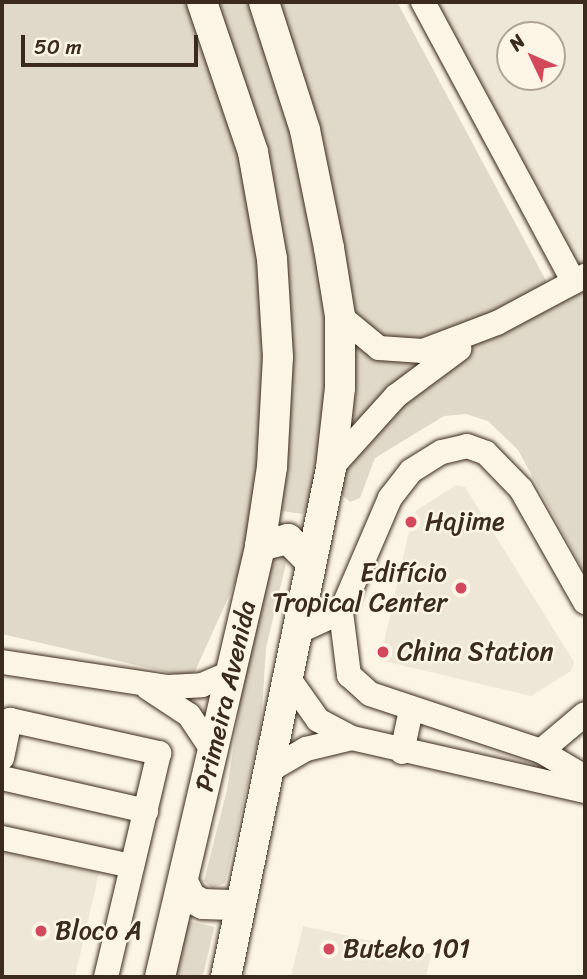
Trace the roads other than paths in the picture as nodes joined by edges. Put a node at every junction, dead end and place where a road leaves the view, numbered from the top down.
1 (202, 2) edge
2 (264, 2) edge
3 (423, 2) edge
4 (580, 279) edge
5 (340, 316) junction
6 (497, 323) junction
7 (331, 468) junction
8 (260, 546) junction
9 (309, 560) junction
10 (585, 602) edge
11 (341, 611) junction
12 (295, 633) junction
13 (2, 662) edge
14 (232, 672) junction
15 (289, 679) junction
16 (144, 686) junction
17 (411, 710) junction
18 (585, 714) edge
19 (352, 738) junction
20 (213, 751) junction
21 (541, 751) junction
22 (402, 752) junction
23 (2, 758) edge
24 (270, 769) junction
25 (585, 776) edge
26 (2, 778) edge
27 (585, 791) edge
28 (146, 811) junction
29 (2, 838) edge
30 (132, 866) junction
31 (183, 883) junction
32 (238, 905) junction
33 (106, 977) edge
34 (160, 977) edge
35 (226, 977) edge

1 - 8 main road, Primeira Avenida
2 - 5 main road
3 - 4 street
4 - 6 street
5 - 6 street
5 - 7 main road
6 - 7 street
7 - 9 main road
8 - 9 main road
8 - 14 main road, Primeira Avenida
9 - 12 main road
10 - 11 street
11 - 12 street
11 - 17 street
12 - 15 main road
13 - 16 street
14 - 16 street
14 - 20 main road, Primeira Avenida
15 - 19 street
15 - 24 main road
16 - 20 street
17 - 21 street
17 - 22 street
18 - 21 street
19 - 22 street
19 - 24 street
20 - 31 main road, Primeira Avenida
21 - 25 street
22 - 27 street
23 - 28 street
24 - 32 main road
26 - 28 street
28 - 30 street
29 - 30 street
30 - 33 street
31 - 32 main road
31 - 34 main road, Primeira Avenida
32 - 35 main road

